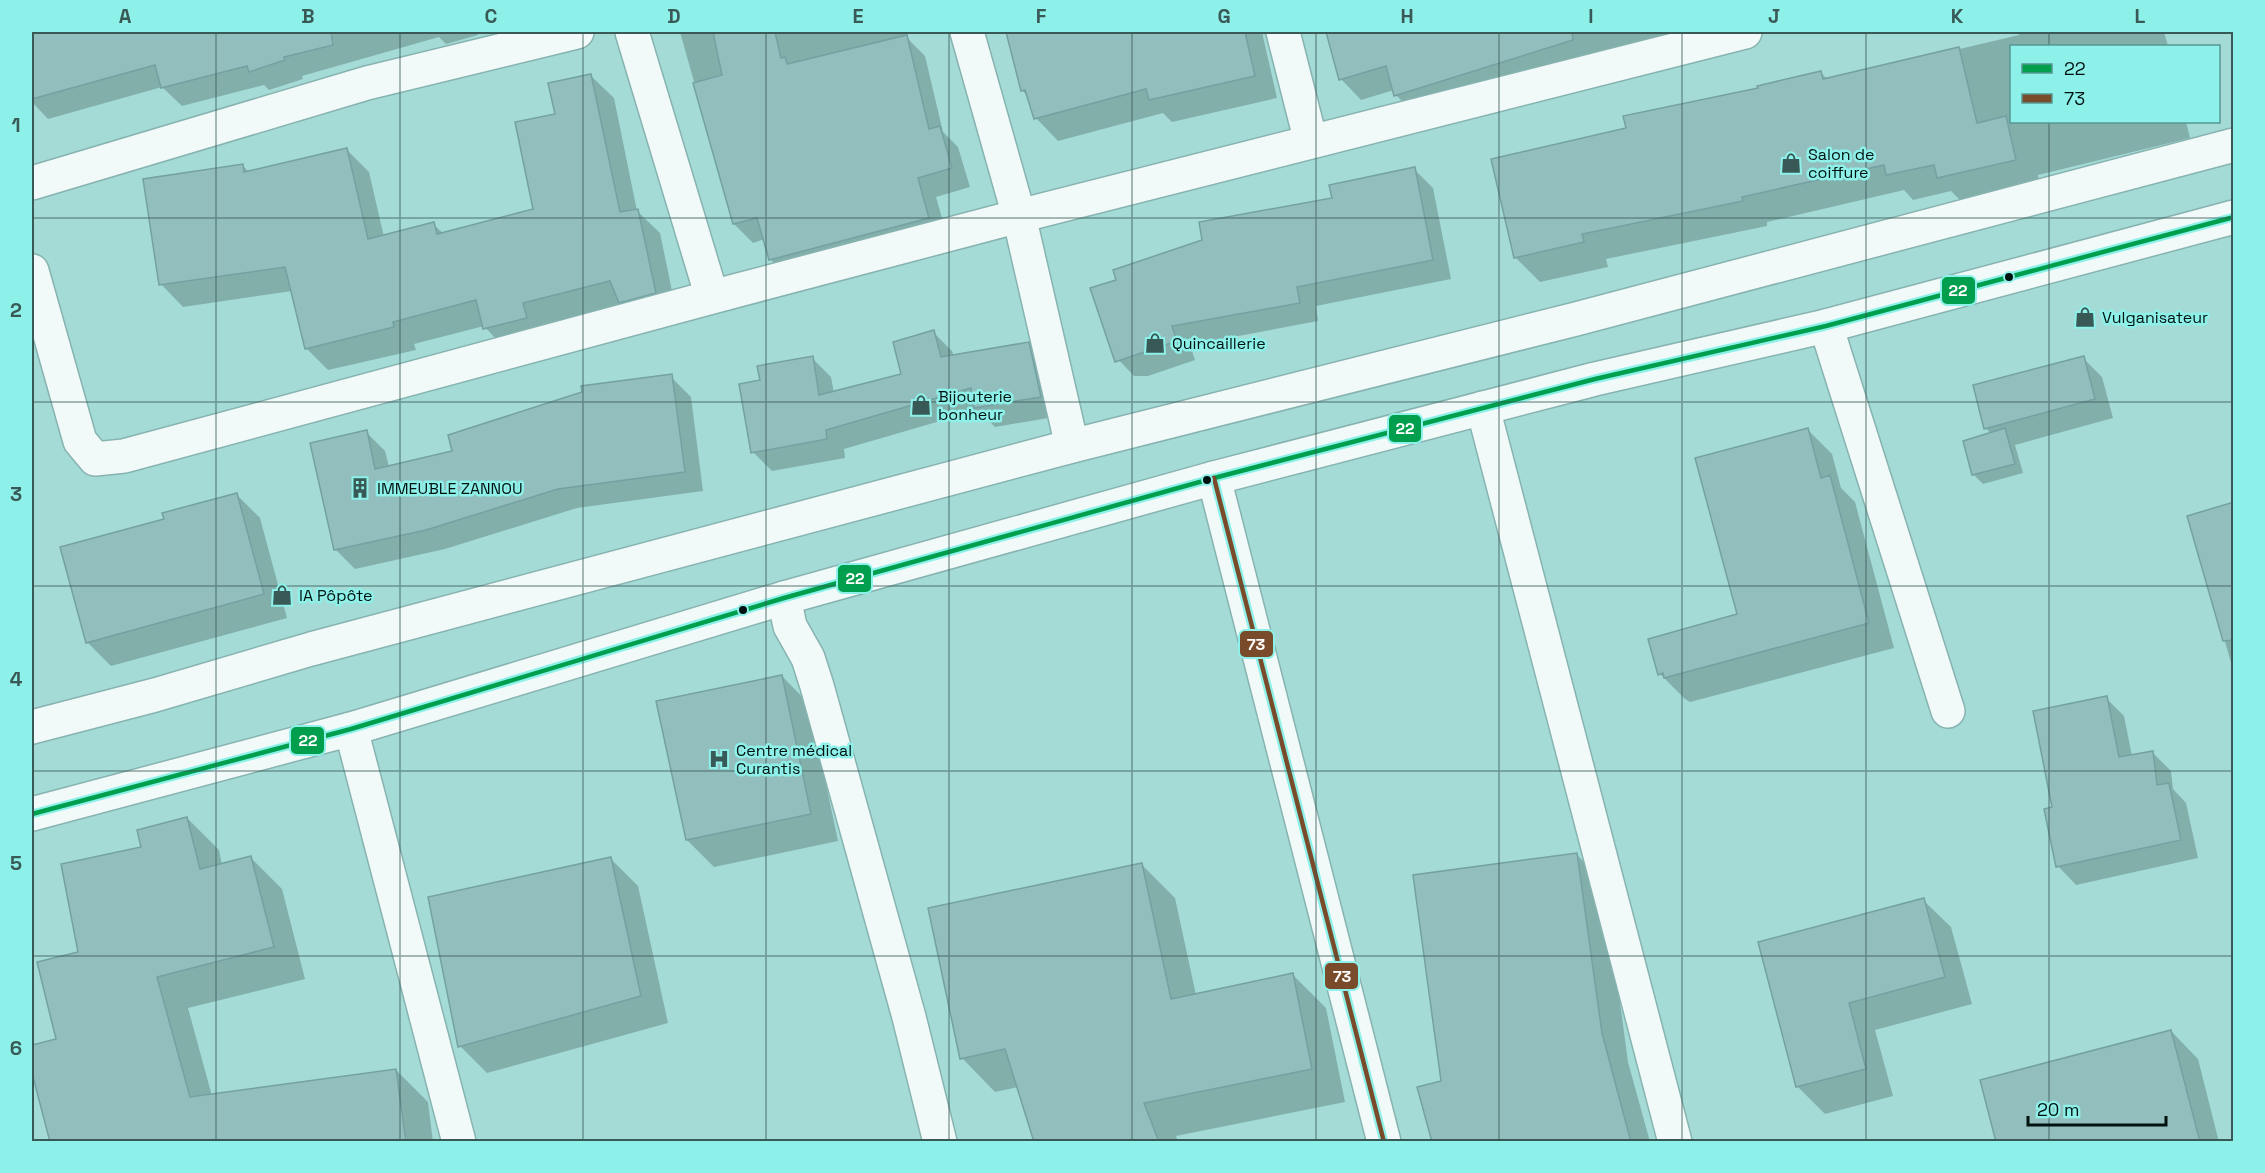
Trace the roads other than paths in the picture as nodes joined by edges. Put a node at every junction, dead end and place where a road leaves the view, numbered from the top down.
1 (577, 32) edge
2 (632, 32) edge
3 (967, 32) edge
4 (1283, 32) edge
5 (1745, 32) edge
6 (1311, 142) junction
7 (2234, 145) edge
8 (32, 183) edge
9 (1018, 216) junction
10 (2234, 217) edge
11 (32, 272) edge
12 (712, 297) junction
13 (1826, 326) junction
14 (1483, 408) junction
15 (1072, 446) junction
16 (1214, 477) junction
17 (784, 598) junction
18 (1948, 711) dead end
19 (32, 727) edge
20 (351, 729) junction
21 (32, 814) edge
22 (459, 1142) edge
23 (940, 1142) edge
24 (1384, 1142) edge
25 (1675, 1142) edge

1 - 8 street
2 - 12 street
3 - 9 street
4 - 6 street
5 - 6 street
6 - 9 street
7 - 15 street
9 - 12 street
9 - 15 street
10 - 13 street
11 - 12 street
13 - 14 street
13 - 18 street
14 - 16 street
14 - 25 street
15 - 19 street
16 - 17 street
16 - 24 street
17 - 20 street
17 - 23 street
20 - 21 street
20 - 22 street

